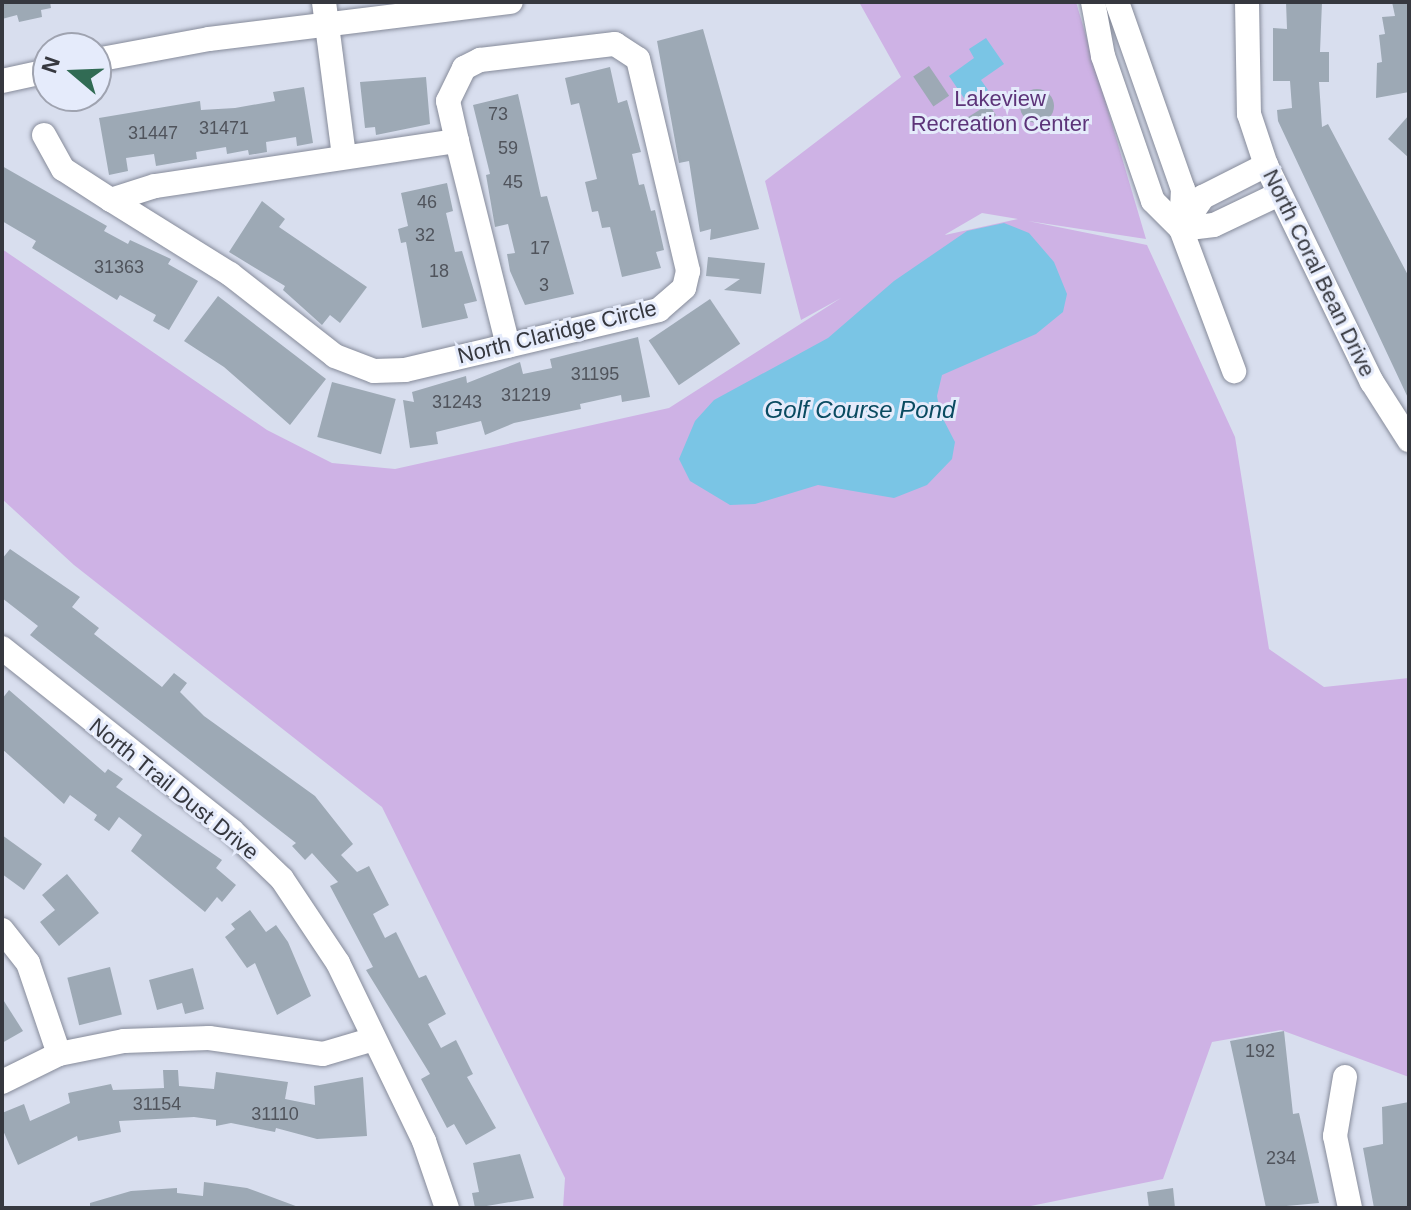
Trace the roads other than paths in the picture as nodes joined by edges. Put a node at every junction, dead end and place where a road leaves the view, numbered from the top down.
1 (511, 2) edge
2 (1093, 2) edge
3 (1117, 2) edge
4 (1247, 2) edge
5 (325, 13) edge
6 (112, 57) edge
7 (32, 74) edge
8 (2, 81) edge
9 (44, 135) dead end
10 (457, 141) junction
11 (344, 156) junction
12 (1266, 165) junction
13 (1277, 195) junction
14 (111, 200) junction
15 (1181, 229) junction
16 (508, 346) junction
17 (1234, 371) dead end
18 (1409, 440) edge
19 (2, 648) edge
20 (2, 930) edge
21 (374, 1039) junction
22 (59, 1054) junction
23 (1345, 1077) dead end
24 (2, 1082) edge
25 (447, 1208) edge
26 (1350, 1208) edge

1 - 5 street
2 - 15 street
3 - 15 street
4 - 12 street, North Coral Bean Drive
5 - 6 street
5 - 11 street
7 - 8 street
9 - 14 street, North Claridge Circle
10 - 11 street
10 - 16 street
10 - 16 street, North Claridge Circle
11 - 14 street
12 - 13 street, North Coral Bean Drive
12 - 15 street
13 - 15 street
13 - 18 street, North Coral Bean Drive
14 - 16 street, North Claridge Circle
15 - 17 street
19 - 21 street, North Trail Dust Drive
20 - 22 street
21 - 22 street
21 - 25 street, North Trail Dust Drive
22 - 24 street
23 - 26 street

